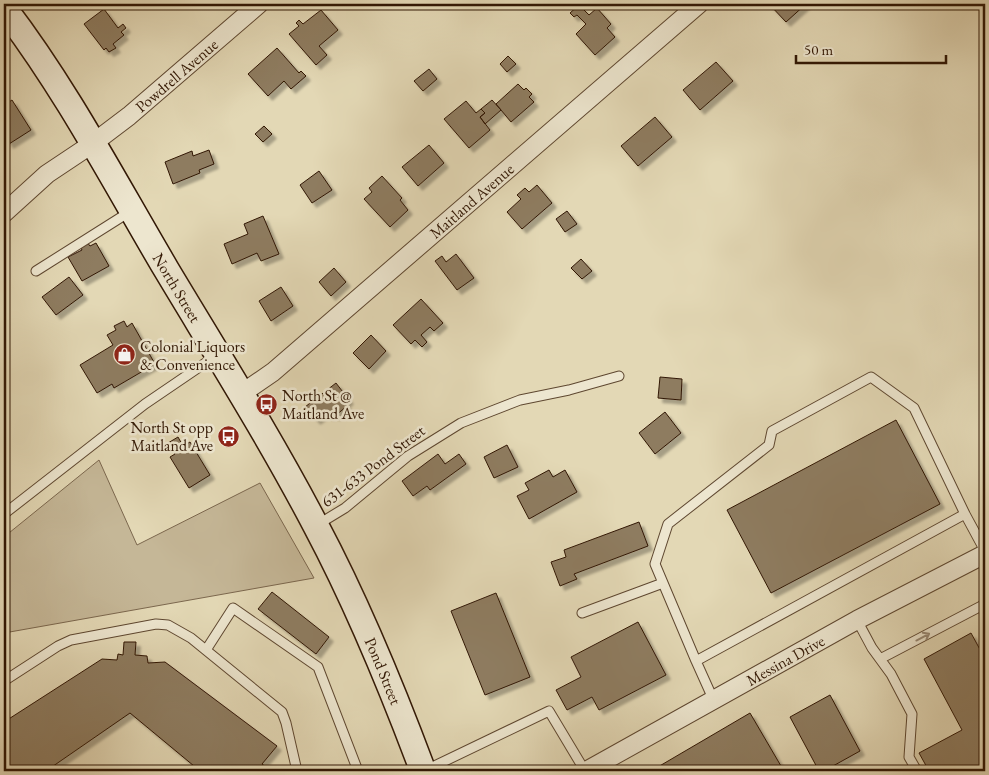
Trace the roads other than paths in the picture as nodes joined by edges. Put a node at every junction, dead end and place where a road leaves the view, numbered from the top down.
1 (259, 4) edge
2 (699, 4) edge
3 (4, 8) edge
4 (92, 144) junction
5 (132, 211) junction
6 (4, 213) edge
7 (36, 271) dead end
8 (217, 355) junction
9 (619, 376) dead end
10 (240, 394) junction
11 (4, 514) edge
12 (966, 514) junction
13 (316, 526) junction
14 (984, 556) edge
15 (340, 573) joint
16 (663, 583) junction
17 (985, 604) edge
18 (582, 613) dead end
19 (857, 620) junction
20 (206, 650) junction
21 (880, 659) junction
22 (696, 661) junction
23 (4, 681) edge
24 (714, 701) junction
25 (297, 771) edge
26 (358, 771) edge
27 (423, 771) edge
28 (586, 771) edge
29 (917, 771) edge

1 - 4 street, Powdrell Avenue
2 - 10 street, Maitland Avenue
3 - 4 main road, North Street
4 - 5 main road, North Street
4 - 6 street, Powdrell Avenue
5 - 7 lane
5 - 8 main road, North Street
8 - 10 main road, North Street
8 - 11 lane
9 - 13 lane, 631-633 Pond Street
10 - 13 main road, North Street
12 - 14 lane
12 - 16 lane
12 - 22 lane
13 - 15 main road, North Street
14 - 19 street, Messina Drive
15 - 27 main road, Pond Street
16 - 18 lane
16 - 22 lane
21 -> 17 lane
19 - 21 lane
19 - 24 street, Messina Drive
20 - 23 lane
20 - 25 lane
20 - 26 lane
21 - 29 lane
22 - 24 lane
24 - 28 street, Messina Drive
27 - 28 lane

